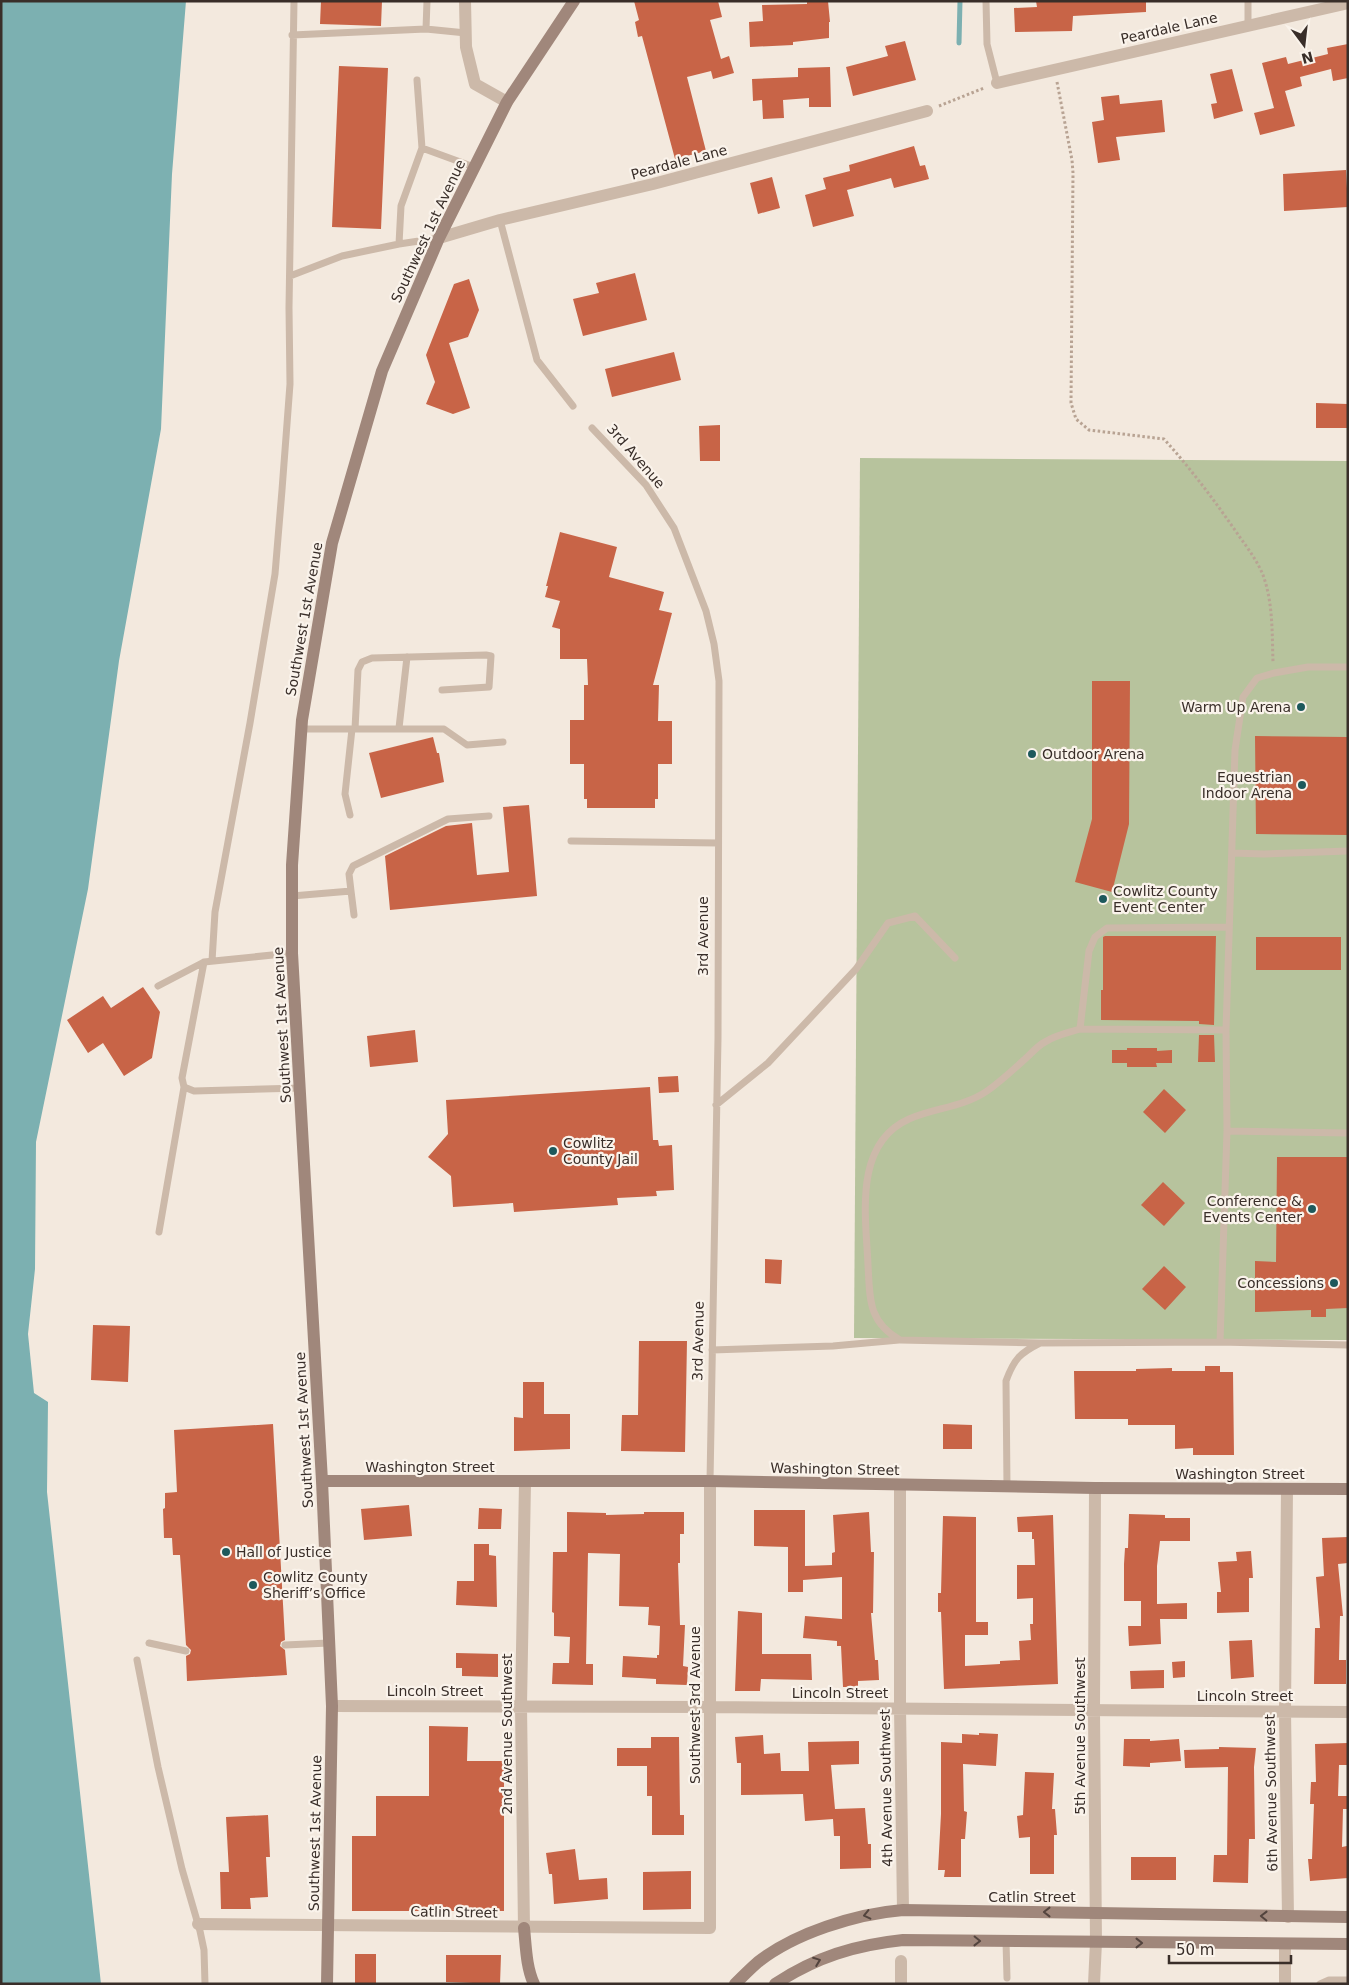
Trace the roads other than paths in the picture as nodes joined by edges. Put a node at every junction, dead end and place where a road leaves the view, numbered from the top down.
1 (294, 1) edge
2 (427, 1) edge
3 (465, 1) edge
4 (574, 1) edge
5 (986, 1) edge
6 (1248, 1) edge
7 (1348, 3) edge
8 (1248, 26) junction
9 (426, 29) junction
10 (466, 33) junction
11 (292, 35) junction
12 (417, 80) dead end
13 (997, 83) joint
14 (507, 102) junction
15 (927, 111) road end
16 (422, 148) junction
17 (474, 167) junction
18 (500, 220) junction
19 (438, 238) junction
20 (399, 244) junction
21 (290, 276) junction
22 (572, 406) dead end
23 (592, 428) dead end
24 (407, 657) junction
25 (1348, 667) edge
26 (442, 690) dead end
27 (398, 728) junction
28 (302, 729) junction
29 (353, 729) junction
30 (503, 742) dead end
31 (350, 815) dead end
32 (489, 816) dead end
33 (571, 841) dead end
34 (718, 842) junction
35 (1348, 850) edge
36 (1232, 853) junction
37 (351, 891) junction
38 (292, 896) junction
39 (354, 915) dead end
40 (1229, 927) junction
41 (292, 953) junction
42 (955, 958) dead end
43 (208, 962) junction
44 (158, 986) dead end
45 (1080, 1029) junction
46 (1226, 1030) junction
47 (184, 1087) junction
48 (300, 1088) junction
49 (716, 1105) junction
50 (1227, 1131) junction
51 (1348, 1133) edge
52 (159, 1232) dead end
53 (900, 1340) junction
54 (1220, 1342) junction
55 (1040, 1343) junction
56 (1348, 1345) edge
57 (712, 1350) junction
58 (322, 1481) junction
59 (710, 1481) junction
60 (525, 1482) junction
61 (900, 1486) junction
62 (1007, 1487) junction
63 (1095, 1488) junction
64 (1287, 1489) junction
65 (1348, 1489) edge
66 (148, 1643) dead end
67 (330, 1643) junction
68 (285, 1646) dead end
69 (186, 1651) dead end
70 (137, 1660) dead end
71 (332, 1706) junction
72 (521, 1706) junction
73 (709, 1707) junction
74 (900, 1708) junction
75 (1094, 1711) junction
76 (1285, 1712) junction
77 (1348, 1712) edge
78 (903, 1910) junction
79 (1095, 1912) junction
80 (1288, 1917) junction
81 (1348, 1918) edge
82 (198, 1924) junction
83 (329, 1925) junction
84 (524, 1928) junction
85 (710, 1928) joint
86 (1006, 1941) junction
87 (1096, 1942) junction
88 (1285, 1944) junction
89 (1348, 1944) edge
90 (901, 1961) dead end
91 (1007, 1978) dead end
92 (1348, 1980) edge
93 (205, 1984) edge
94 (327, 1984) edge
95 (534, 1984) edge
96 (735, 1984) edge
97 (775, 1984) edge
98 (901, 1984) edge
99 (1094, 1984) edge
100 (1284, 1984) edge
101 (1320, 1984) edge

1 - 11 lane
2 - 9 lane
3 - 10 street
4 - 14 main road
5 - 13 lane
6 - 8 lane
7 - 8 street, Peardale Lane
8 - 13 street, Peardale Lane
9 - 10 lane
9 - 11 lane
10 - 14 street
11 - 21 lane
12 - 16 lane
14 - 17 main road, Southwest 1st Avenue
15 - 18 street, Peardale Lane
16 - 17 lane
16 - 20 lane
17 - 19 main road, Southwest 1st Avenue
18 - 19 street, Peardale Lane
18 - 22 lane
19 - 20 lane
19 - 28 main road, Southwest 1st Avenue
20 - 21 lane
21 - 43 lane
23 - 34 lane, 3rd Avenue
24 - 26 lane
24 - 27 lane
24 - 29 lane
25 - 36 lane
27 - 29 lane
27 - 30 lane
28 - 29 lane
28 - 38 main road, Southwest 1st Avenue
29 - 31 lane
32 - 37 lane
33 - 34 lane
34 - 49 lane, 3rd Avenue
35 - 36 lane
36 - 40 lane
37 - 38 lane
37 - 39 lane
38 - 41 main road, Southwest 1st Avenue
40 - 45 lane
40 - 46 lane
41 - 43 lane
41 - 48 main road, Southwest 1st Avenue
42 - 49 lane
43 - 44 lane
43 - 47 lane
45 - 46 lane
45 - 53 lane
46 - 50 lane
47 - 48 lane
47 - 52 lane
48 - 58 main road, Southwest 1st Avenue
49 - 57 lane, 3rd Avenue
50 - 51 lane
50 - 54 lane
53 - 55 lane
53 - 57 lane
54 - 55 lane
54 - 56 lane
55 - 62 lane
57 - 59 lane, 3rd Avenue
58 - 60 main road, Washington Street
58 - 67 main road, Southwest 1st Avenue
59 - 60 main road, Washington Street
59 - 61 main road, Washington Street
59 - 73 street, Southwest 3rd Avenue
60 - 72 street, 2nd Avenue Southwest
61 - 62 main road, Washington Street
61 - 74 street, 4th Avenue Southwest
62 - 63 main road, Washington Street
63 - 64 main road, Washington Street
63 - 75 street, 5th Avenue Southwest
64 - 65 main road, Washington Street
64 - 76 street, 6th Avenue Southwest
66 - 69 lane
67 - 68 lane
67 - 71 main road, Southwest 1st Avenue
70 - 82 lane
71 - 72 street, Lincoln Street
71 - 83 main road, Southwest 1st Avenue
72 - 73 street, Lincoln Street
72 - 84 street, 2nd Avenue Southwest
73 - 74 street, Lincoln Street
73 - 85 street, Southwest 3rd Avenue
74 - 75 street, Lincoln Street
74 - 78 street, 4th Avenue Southwest
75 - 76 street, Lincoln Street
75 - 79 street, 5th Avenue Southwest
76 - 77 street, Lincoln Street
76 - 80 street, 6th Avenue Southwest
79 -> 78 main road, Catlin Street
78 -> 96 main road, Catlin Street
80 -> 79 main road, Catlin Street
79 - 87 street, 5th Avenue Southwest
80 - 81 main road, Catlin Street
82 - 83 street, Catlin Street
82 - 93 lane
83 - 84 street, Catlin Street
83 - 94 main road, Southwest 1st Avenue
84 - 85 street, Catlin Street
84 - 95 main road, 2nd Avenue Southwest
86 - 87 main road
86 - 91 lane
97 -> 86 main road
87 -> 88 main road
87 - 99 street, 5th Avenue Southwest
88 - 89 main road
88 - 100 street
90 - 98 street
92 - 101 lane

